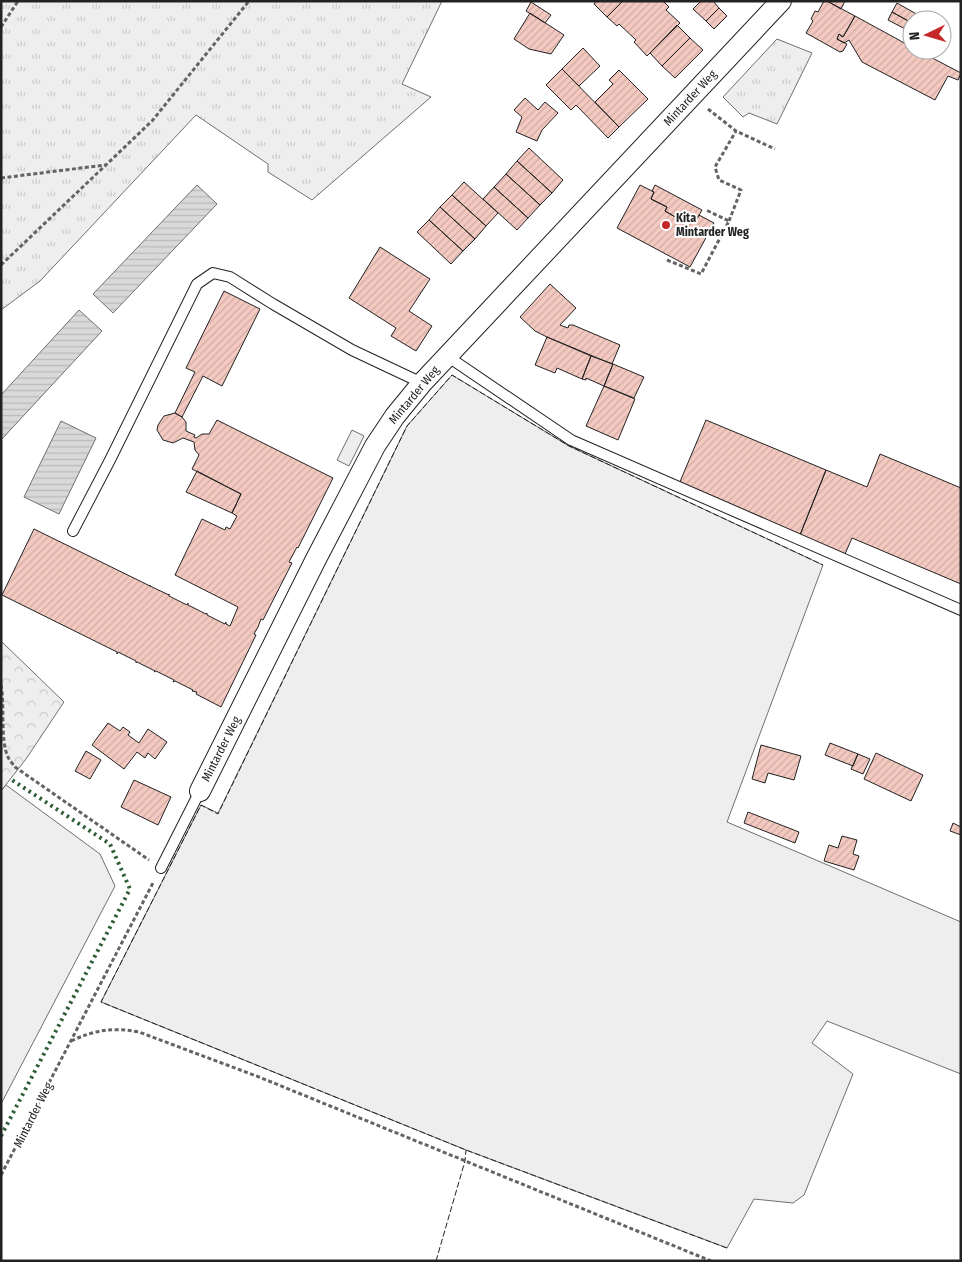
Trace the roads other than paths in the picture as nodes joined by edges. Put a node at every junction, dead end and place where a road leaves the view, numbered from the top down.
1 (781, 1) edge
2 (447, 356) junction
3 (422, 383) junction
4 (74, 530) dead end
5 (961, 610) edge
6 (200, 791) joint
7 (161, 868) road end

1 - 2 street, Mintarder Weg
2 - 3 street, Mintarder Weg
2 - 5 lane
3 - 4 lane
3 - 6 street, Mintarder Weg
6 - 7 lane, Mintarder Weg

